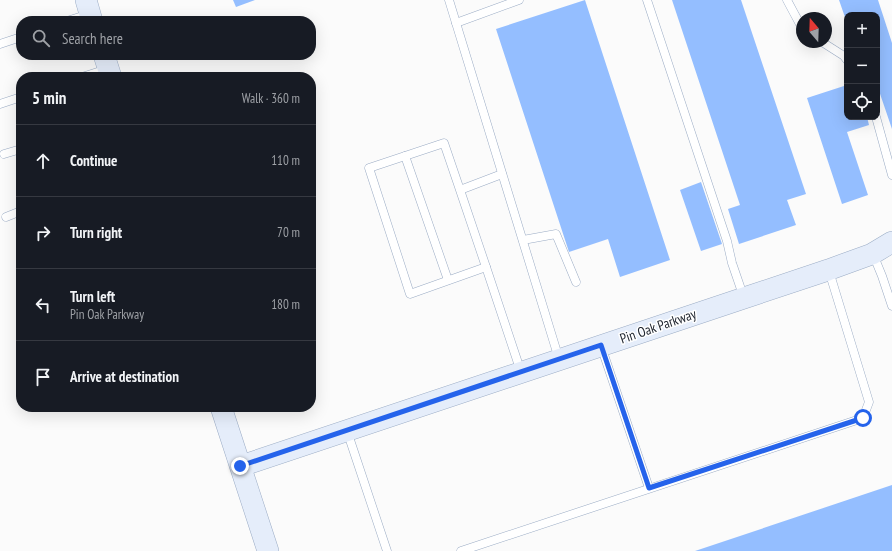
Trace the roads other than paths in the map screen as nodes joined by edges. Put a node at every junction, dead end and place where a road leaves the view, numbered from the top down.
1 (449, 0) edge
2 (519, 0) edge
3 (647, 0) edge
4 (787, 0) edge
5 (89, 11) edge
6 (78, 16) edge
7 (796, 17) edge
8 (456, 23) junction
9 (16, 39) edge
10 (0, 44) edge
11 (831, 48) edge
12 (844, 56) edge
13 (108, 67) edge
14 (95, 72) edge
15 (16, 99) edge
16 (0, 104) edge
17 (877, 120) edge
18 (16, 150) edge
19 (4, 154) dead end
20 (405, 156) junction
21 (502, 174) junction
22 (892, 175) edge
23 (460, 190) junction
24 (16, 213) edge
25 (6, 217) dead end
26 (523, 240) junction
27 (892, 242) edge
28 (872, 254) junction
29 (486, 268) junction
30 (828, 270) junction
31 (448, 280) junction
32 (576, 282) dead end
33 (744, 298) junction
34 (892, 306) edge
35 (601, 345) junction
36 (559, 360) junction
37 (521, 372) junction
38 (223, 412) edge
39 (347, 431) junction
40 (240, 466) junction
41 (649, 488) junction
42 (268, 551) edge
43 (387, 551) edge
44 (461, 551) edge

1 - 8 lane
2 - 8 lane
3 - 33 lane
4 - 7 lane
5 - 6 lane
8 - 21 lane
9 - 10 lane
11 - 12 lane
13 - 14 lane
15 - 16 lane
17 - 22 lane
18 - 19 lane
20 - 23 lane
20 - 31 lane
20 - 31 lane
21 - 23 lane
21 - 26 lane
23 - 29 lane
24 - 25 lane
26 - 32 lane
26 - 36 lane
27 - 28 street, Pin Oak Parkway
28 - 30 street, Pin Oak Parkway
28 - 34 lane
29 - 31 lane
29 - 37 lane
30 - 33 street, Pin Oak Parkway
30 - 41 lane
33 - 35 street, Pin Oak Parkway
35 - 36 street, Pin Oak Parkway
35 - 41 lane
36 - 37 street, Pin Oak Parkway
37 - 39 street, Pin Oak Parkway
38 - 40 street
39 - 40 street, Pin Oak Parkway
39 - 43 lane
40 - 42 street
41 - 44 lane

